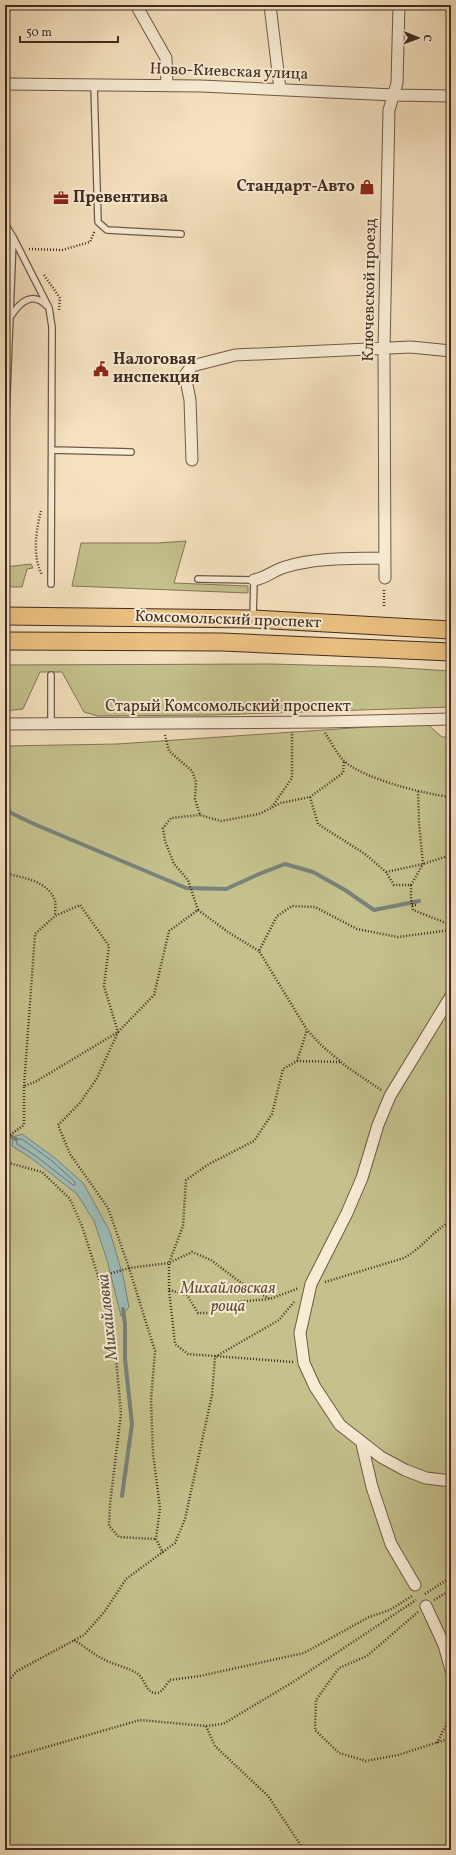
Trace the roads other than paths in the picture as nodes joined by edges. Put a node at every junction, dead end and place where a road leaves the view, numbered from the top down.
1 (136, 5) edge
2 (270, 5) edge
3 (399, 5) edge
4 (5, 84) edge
5 (94, 85) junction
6 (167, 85) junction
7 (280, 89) junction
8 (394, 95) junction
9 (451, 96) edge
10 (5, 224) edge
11 (181, 234) dead end
12 (13, 237) junction
13 (49, 308) junction
14 (11, 316) junction
15 (384, 349) junction
16 (451, 351) edge
17 (5, 444) edge
18 (52, 450) junction
19 (131, 452) dead end
20 (192, 460) dead end
21 (384, 558) junction
22 (384, 578) road end
23 (198, 579) dead end
24 (254, 580) junction
25 (52, 584) dead end
26 (5, 616) edge
27 (253, 619) junction
28 (451, 630) edge
29 (5, 641) edge
30 (451, 652) edge
31 (51, 675) dead end
32 (451, 719) edge
33 (51, 723) junction
34 (5, 724) edge
35 (451, 996) edge
36 (362, 1444) junction
37 (451, 1481) edge
38 (414, 1590) road end
39 (426, 1606) road end
40 (451, 1670) edge

1 - 6 street
2 - 7 street
3 - 8 street, Ключевской проезд
4 - 5 street, Ново-Киевская улица
5 - 6 street, Ново-Киевская улица
5 - 11 lane
6 - 7 street, Ново-Киевская улица
7 - 8 street, Ново-Киевская улица
8 - 9 street, Ново-Киевская улица
8 - 15 street, Ключевской проезд
10 - 12 lane
12 - 13 lane
12 - 14 lane
13 - 14 lane
13 - 18 lane
14 - 17 lane
15 - 16 street
15 - 20 street
15 - 21 street, Ключевской проезд
18 - 19 lane
18 - 25 lane
21 - 22 street, Ключевской проезд
21 - 24 street
23 - 24 lane
24 - 27 lane
26 - 27 main road, Комсомольский проспект
27 - 28 main road, Комсомольский проспект
29 - 30 main road, Комсомольский проспект
31 - 33 lane
32 - 33 street, Старый Комсомольский проспект
33 - 34 street, Старый Комсомольский проспект
35 - 36 street
36 - 37 street
36 - 38 street
39 - 40 street

